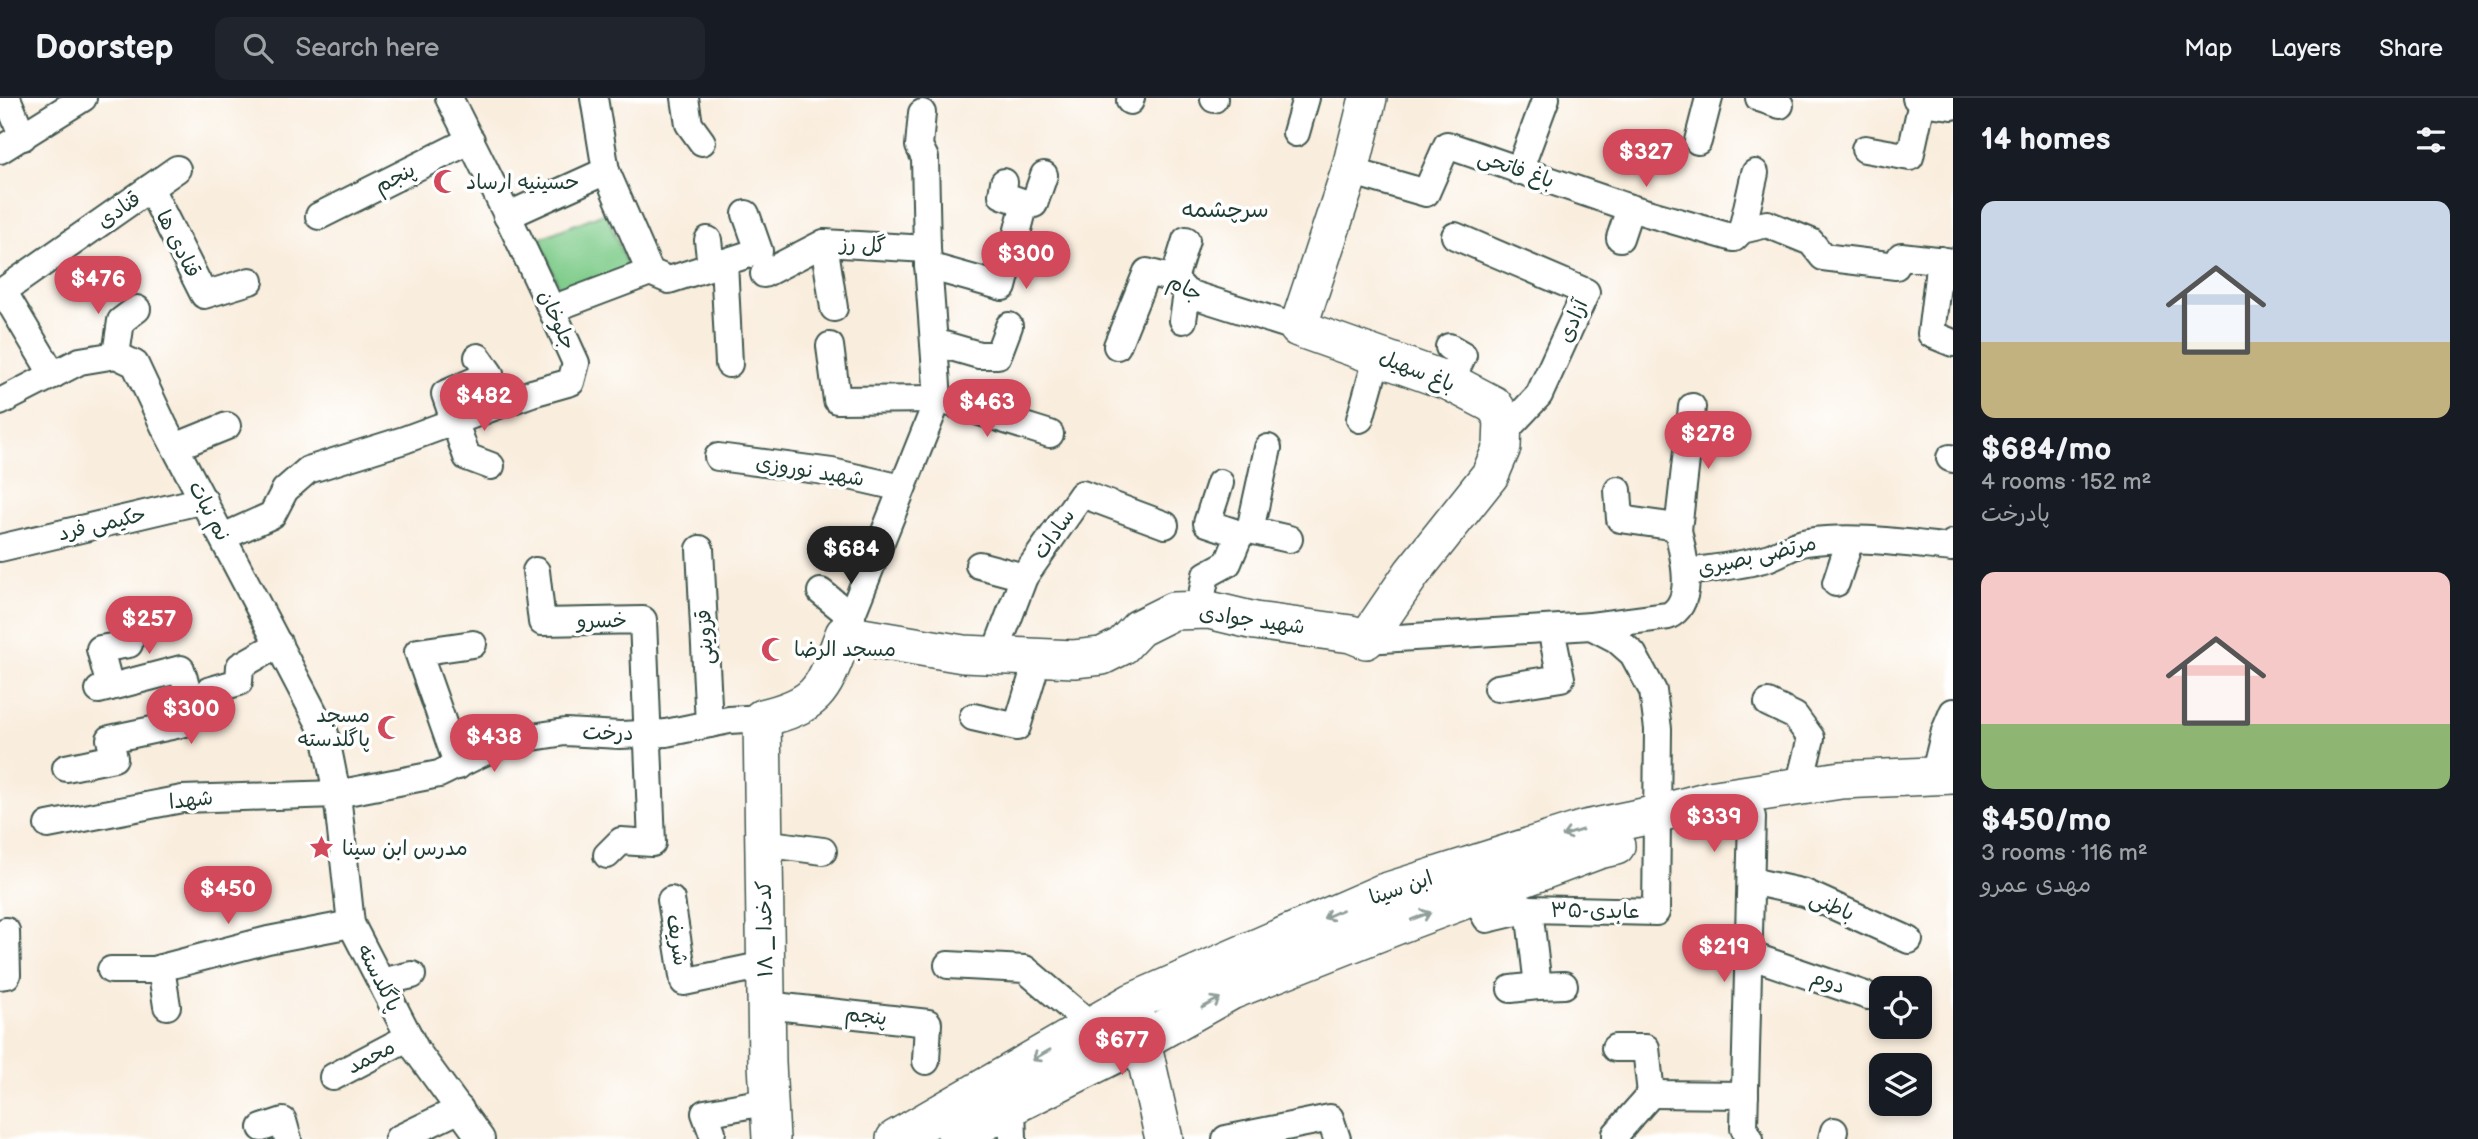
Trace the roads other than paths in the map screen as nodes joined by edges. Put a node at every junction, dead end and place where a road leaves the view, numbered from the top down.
1 (7, 98) edge
2 (83, 98) edge
3 (449, 98) edge
4 (594, 98) edge
5 (685, 98) edge
6 (1306, 98) edge
7 (1368, 98) edge
8 (1546, 98) edge
9 (1709, 98) edge
10 (1919, 100) edge
11 (1953, 106) edge
12 (922, 113) dead end
13 (1296, 133) dead end
14 (23, 137) junction
15 (471, 140) junction
16 (1698, 141) dead end
17 (702, 142) dead end
18 (1865, 149) dead end
19 (0, 150) edge
20 (177, 169) dead end
21 (606, 171) junction
22 (1350, 171) junction
23 (1519, 171) junction
24 (1755, 173) dead end
25 (1044, 175) dead end
26 (1004, 182) dead end
27 (150, 188) junction
28 (1025, 202) junction
29 (1630, 208) junction
30 (746, 214) dead end
31 (320, 216) dead end
32 (506, 216) junction
33 (1742, 230) junction
34 (1455, 236) dead end
35 (1620, 238) dead end
36 (708, 240) dead end
37 (1186, 240) dead end
38 (824, 243) junction
39 (928, 257) junction
40 (1946, 261) edge
41 (718, 264) junction
42 (649, 272) junction
43 (764, 274) dead end
44 (250, 281) dead end
45 (1181, 286) junction
46 (834, 308) dead end
47 (137, 309) dead end
48 (552, 309) junction
49 (1183, 320) dead end
50 (1009, 326) dead end
51 (1298, 328) junction
52 (934, 342) junction
53 (1953, 343) edge
54 (1117, 345) dead end
55 (830, 346) dead end
56 (116, 355) junction
57 (1378, 355) junction
58 (478, 357) dead end
59 (729, 364) dead end
60 (53, 375) junction
61 (938, 399) junction
62 (0, 402) edge
63 (1692, 407) dead end
64 (1360, 419) dead end
65 (455, 421) junction
66 (227, 426) dead end
67 (1504, 432) junction
68 (1050, 434) dead end
69 (175, 447) junction
70 (1268, 448) dead end
71 (718, 457) dead end
72 (491, 466) dead end
73 (1220, 483) dead end
74 (902, 488) junction
75 (1618, 490) dead end
76 (204, 500) junction
77 (1165, 525) dead end
78 (1678, 530) junction
79 (1245, 532) junction
80 (223, 537) junction
81 (1289, 539) dead end
82 (1850, 540) junction
83 (1952, 545) edge
84 (0, 548) edge
85 (700, 549) dead end
86 (979, 565) dead end
87 (536, 571) dead end
88 (1687, 572) junction
89 (1024, 577) junction
90 (1836, 583) dead end
91 (821, 592) dead end
92 (1199, 610) junction
93 (1591, 625) junction
94 (125, 626) dead end
95 (848, 626) junction
96 (1551, 629) junction
97 (1366, 640) junction
98 (279, 644) junction
99 (473, 644) dead end
100 (994, 656) junction
101 (1038, 657) junction
102 (1497, 688) dead end
103 (1768, 703) dead end
104 (194, 711) junction
105 (1953, 712) edge
106 (972, 717) dead end
107 (762, 718) junction
108 (709, 724) junction
109 (649, 733) junction
110 (458, 766) junction
111 (66, 768) dead end
112 (1947, 782) edge
113 (1799, 786) junction
114 (337, 794) junction
115 (1752, 817) junction
116 (48, 825) dead end
117 (1656, 826) junction
118 (763, 843) junction
119 (822, 851) dead end
120 (607, 855) dead end
121 (1751, 881) junction
122 (1466, 883) junction
123 (671, 900) dead end
124 (1529, 909) junction
125 (351, 924) junction
126 (6, 931) dead end
127 (1909, 940) dead end
128 (1749, 955) junction
129 (765, 965) junction
130 (948, 965) dead end
131 (162, 968) junction
132 (111, 970) dead end
133 (412, 975) dead end
134 (0, 976) edge
135 (381, 982) junction
136 (1511, 989) dead end
137 (1868, 996) dead end
138 (1132, 1002) junction
139 (766, 1005) junction
140 (167, 1006) dead end
141 (1091, 1025) junction
142 (409, 1037) junction
143 (1144, 1040) junction
144 (1615, 1048) dead end
145 (926, 1061) dead end
146 (332, 1077) dead end
147 (1651, 1094) junction
148 (1745, 1095) junction
149 (770, 1101) junction
150 (460, 1109) junction
151 (1013, 1123) edge
152 (262, 1128) dead end
153 (712, 1132) dead end
154 (288, 1139) edge
155 (398, 1139) edge
156 (481, 1139) edge
157 (771, 1139) edge
158 (895, 1139) edge
159 (956, 1139) edge
160 (1164, 1139) edge
161 (1226, 1139) edge
162 (1336, 1139) edge
163 (1616, 1139) edge
164 (1749, 1139) edge

1 - 14 street
2 - 14 street
3 - 15 street, جلوخان
4 - 21 street
5 - 17 street
6 - 13 street
7 - 22 main road
8 - 23 street
9 - 16 street
10 - 11 street
10 - 18 street
12 - 39 street
14 - 19 street
15 - 31 street, پنجم
15 - 32 street, جلوخان
20 - 27 street, قنادی
21 - 32 street
21 - 42 street
22 - 23 street, باغ فاتحی
22 - 51 main road
23 - 29 street, باغ فاتحی
24 - 33 street
25 - 28 street
26 - 28 street
27 - 44 street, قنادی ها
27 - 60 street, قنادی
28 - 39 street, گل رز
29 - 33 street, باغ فاتحی
29 - 35 street
30 - 41 street
32 - 48 street, جلوخان
33 - 40 street, باغ فاتحی
34 - 67 street, آزادی
36 - 41 street
37 - 45 street
38 - 39 street, گل رز
38 - 43 street, گل رز
38 - 46 street
39 - 52 street
40 - 53 street, باغ فاتحی
41 - 42 street
41 - 59 street
42 - 48 street
45 - 49 street
45 - 51 street, جام
45 - 54 street, جام
47 - 56 street
48 - 65 street, جلوخان
50 - 52 street
51 - 57 main road, باغ سهیل
52 - 61 street
55 - 61 street
56 - 60 street
56 - 69 street, نم نبات
57 - 64 street
57 - 67 main road, باغ سهیل
58 - 65 street
60 - 62 street
61 - 68 street
61 - 74 street
63 - 78 street, شهید جوادی
65 - 72 street
65 - 80 street, جلوخان
66 - 69 street
67 - 97 main road
69 - 76 street, نم نبات
70 - 79 street
71 - 74 street, شهید نوروزی
73 - 79 street
74 - 95 street
75 - 78 street
76 - 80 street, نم نبات
76 - 84 street, حکیمی فرد
77 - 89 street, سادات
78 - 88 street, شهید جوادی
79 - 81 street
79 - 92 street
80 - 98 street, نم نبات
82 - 83 street, مرتضی بصیری
82 - 88 street, مرتضی بصیری
82 - 90 street
85 - 108 street, قزوینی
86 - 89 street
87 - 109 street, خسرو
88 - 93 street, شهید جوادی
89 - 100 street, سادات
91 - 95 street
92 - 97 main road, شهید جوادی
92 - 101 main road, شهید جوادی
93 - 96 street, شهید جوادی
93 - 117 street
94 - 104 street
95 - 100 main road, شهید جوادی
95 - 107 main road
96 - 97 street, شهید جوادی
96 - 102 street
98 - 104 street
98 - 114 street, نم نبات
99 - 110 street
100 - 101 main road, شهید جوادی
101 - 106 street
103 - 113 street
104 - 111 street
105 - 112 street
107 - 108 street, درخت
107 - 118 main road, ۱۸ _ کدخدا
108 - 109 street, درخت
109 - 110 street, درخت
109 - 120 street
110 - 114 street, درخت
112 - 113 main road, ابن سینا
112 - 115 main road, ابن سینا
113 - 117 main road, ابن سینا
114 - 116 street, شهدا
114 - 125 street, پاگلدسته
115 - 117 main road, ابن سینا
115 - 121 street
117 - 122 main road, ابن سینا
117 - 124 street, ۳۵-عابدی
118 - 119 street
118 - 129 main road, ۱۸ _ کدخدا
121 - 127 street, باطنی
121 - 128 street
122 - 124 street, ۳۵-عابدی
122 -> 138 main road, ابن سینا
143 -> 122 main road, ابن سینا
123 - 129 street, شریف
124 - 136 street
125 - 131 street
125 - 135 street, پاگلدسته
126 - 134 street
128 - 137 street, دوم
128 - 148 street
129 - 139 main road, ۱۸ _ کدخدا
130 - 141 street
131 - 132 street
131 - 140 street
133 - 135 street
135 - 142 street, پاگلدسته
138 - 141 main road, ابن سینا
138 - 143 main road
139 - 145 street, پنجم
139 - 149 main road, ۱۸ _ کدخدا
141 -> 158 main road, ابن سینا
142 - 146 street, محمد
142 - 150 street, پاگلدسته
143 - 151 main road, ابن سینا
143 - 160 main road
144 - 147 street
147 - 148 street
147 - 163 street
148 - 164 street
149 - 153 street
149 - 157 main road, ۱۸ _ کدخدا
150 - 155 street
150 - 156 street, پاگلدسته
151 - 159 main road, ابن سینا
152 - 154 street
161 - 162 street

